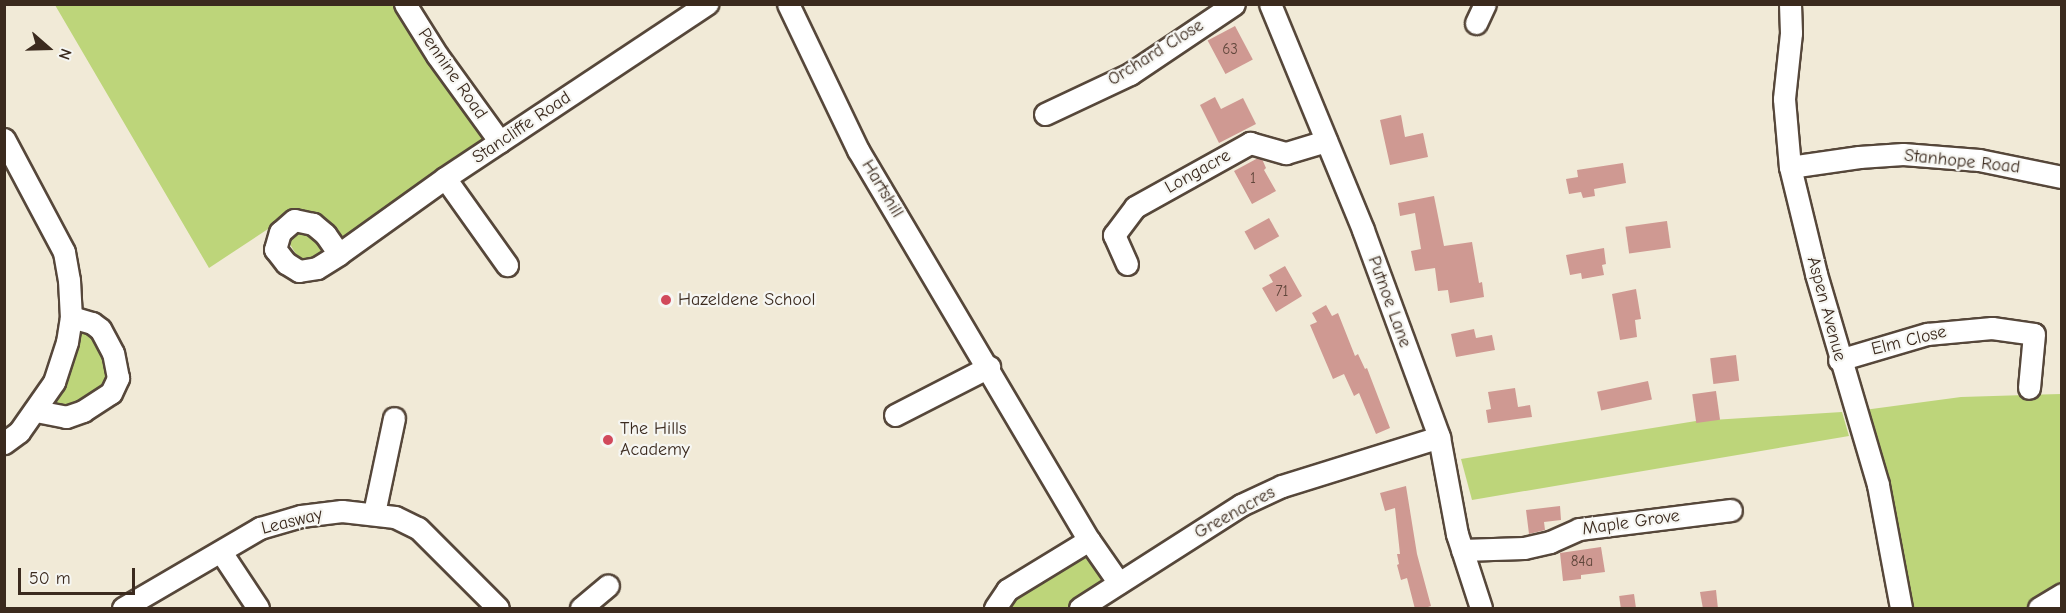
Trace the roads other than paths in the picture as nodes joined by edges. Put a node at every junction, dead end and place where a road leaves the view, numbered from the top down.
1 (405, 4) edge
2 (707, 4) edge
3 (788, 4) edge
4 (1234, 4) edge
5 (1270, 4) edge
6 (1485, 4) edge
7 (1790, 4) edge
8 (1476, 23) dead end
9 (1045, 114) dead end
10 (4, 139) edge
11 (1326, 141) junction
12 (500, 142) junction
13 (1790, 167) junction
14 (2061, 177) edge
15 (446, 178) junction
16 (339, 254) dead end
17 (1127, 264) dead end
18 (507, 265) dead end
19 (71, 317) junction
20 (1839, 360) junction
21 (989, 367) junction
22 (2029, 388) dead end
23 (36, 411) junction
24 (896, 415) dead end
25 (394, 418) dead end
26 (1439, 436) junction
27 (4, 443) edge
28 (1731, 510) dead end
29 (374, 513) junction
30 (1089, 540) junction
31 (1462, 550) junction
32 (221, 552) junction
33 (1119, 583) junction
34 (608, 585) dead end
35 (2061, 594) edge
36 (123, 609) edge
37 (258, 609) edge
38 (498, 609) edge
39 (581, 609) edge
40 (995, 609) edge
41 (1080, 609) edge
42 (1481, 609) edge
43 (1901, 609) edge
44 (2039, 609) edge

1 - 12 street, Pennine Road
2 - 12 street, Stancliffe Road
3 - 21 street, Hartshill
4 - 9 street, Orchard Close
5 - 11 street, Putnoe Lane
6 - 8 street
7 - 13 street, Aspen Avenue
10 - 19 street
11 - 17 street, Longacre
11 - 26 street, Putnoe Lane
12 - 15 street, Stancliffe Road
13 - 14 street, Stanhope Road
13 - 20 street, Aspen Avenue
15 - 16 street, Stancliffe Road
15 - 18 street
19 - 23 street
19 - 23 street
20 - 22 street, Elm Close
20 - 43 street, Aspen Avenue
21 - 24 street
21 - 30 street, Hartshill
23 - 27 street
25 - 29 street
26 - 31 street, Putnoe Lane
26 - 33 street, Greenacres
28 - 31 street, Maple Grove
29 - 32 street, Leasway
29 - 38 street, Leasway
30 - 33 street, Hartshill
30 - 40 street
31 - 42 street, Putnoe Lane
32 - 36 street, Leasway
32 - 37 street
33 - 41 street, Greenacres
34 - 39 street
35 - 44 street

